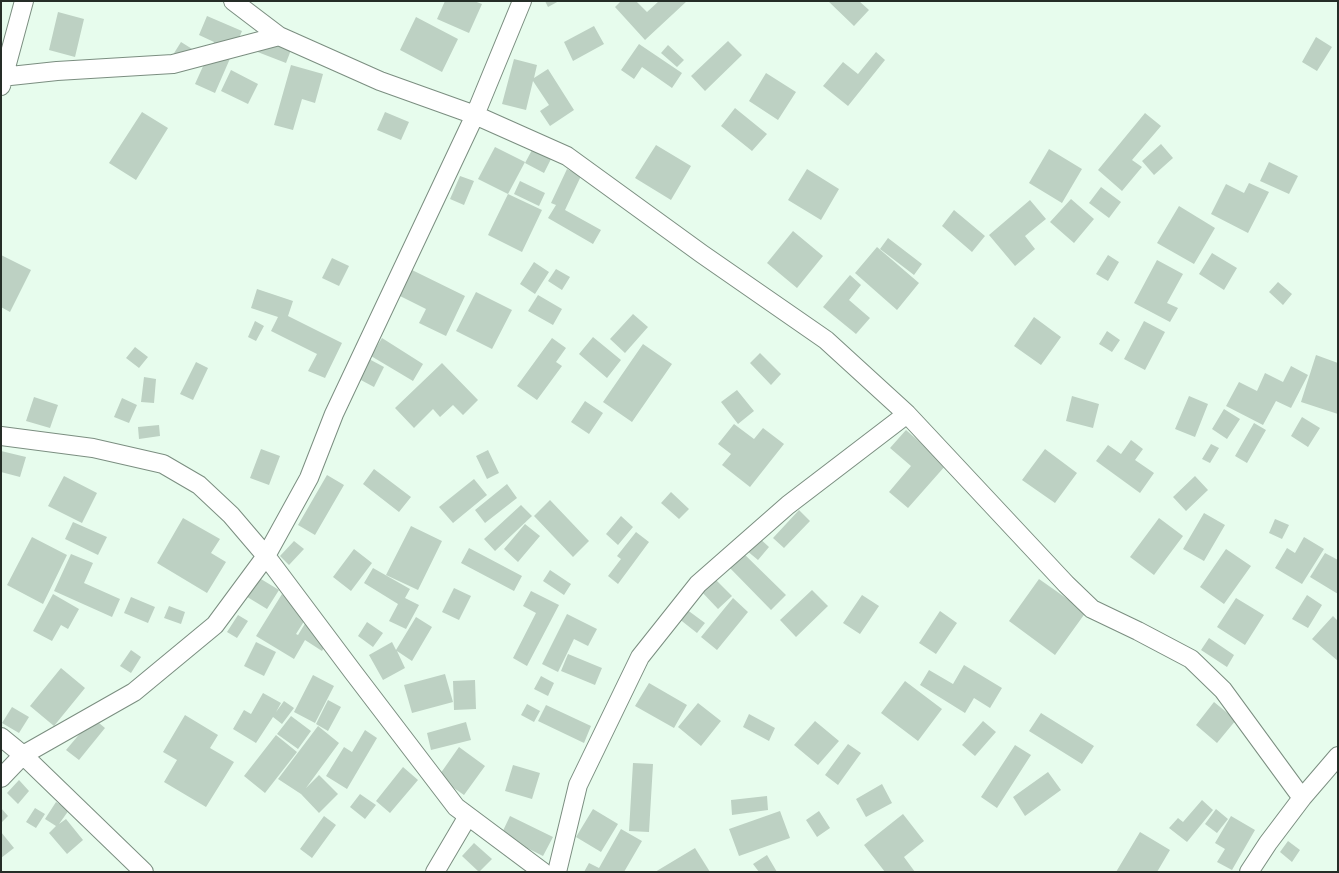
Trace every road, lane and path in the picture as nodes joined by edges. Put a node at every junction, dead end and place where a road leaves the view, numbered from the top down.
1 (24, 1) edge
2 (233, 1) edge
3 (522, 1) edge
4 (279, 36) junction
5 (2, 80) edge
6 (475, 115) junction
7 (907, 414) junction
8 (1, 436) edge
9 (266, 556) junction
10 (1, 737) edge
11 (23, 755) junction
12 (1338, 756) edge
13 (1, 778) edge
14 (1302, 798) junction
15 (468, 816) junction
16 (144, 872) edge
17 (435, 872) edge
18 (543, 872) edge
19 (557, 872) edge
20 (1249, 872) edge

1 - 5 street
2 - 4 street
3 - 6 street
4 - 5 street
4 - 6 street
6 - 7 street
6 - 9 street
7 - 14 street
7 - 19 street
8 - 9 street
9 - 11 street
9 - 15 street
10 - 11 street
11 - 13 street
11 - 16 street
12 - 14 street
14 - 20 street
15 - 17 street
15 - 18 street

